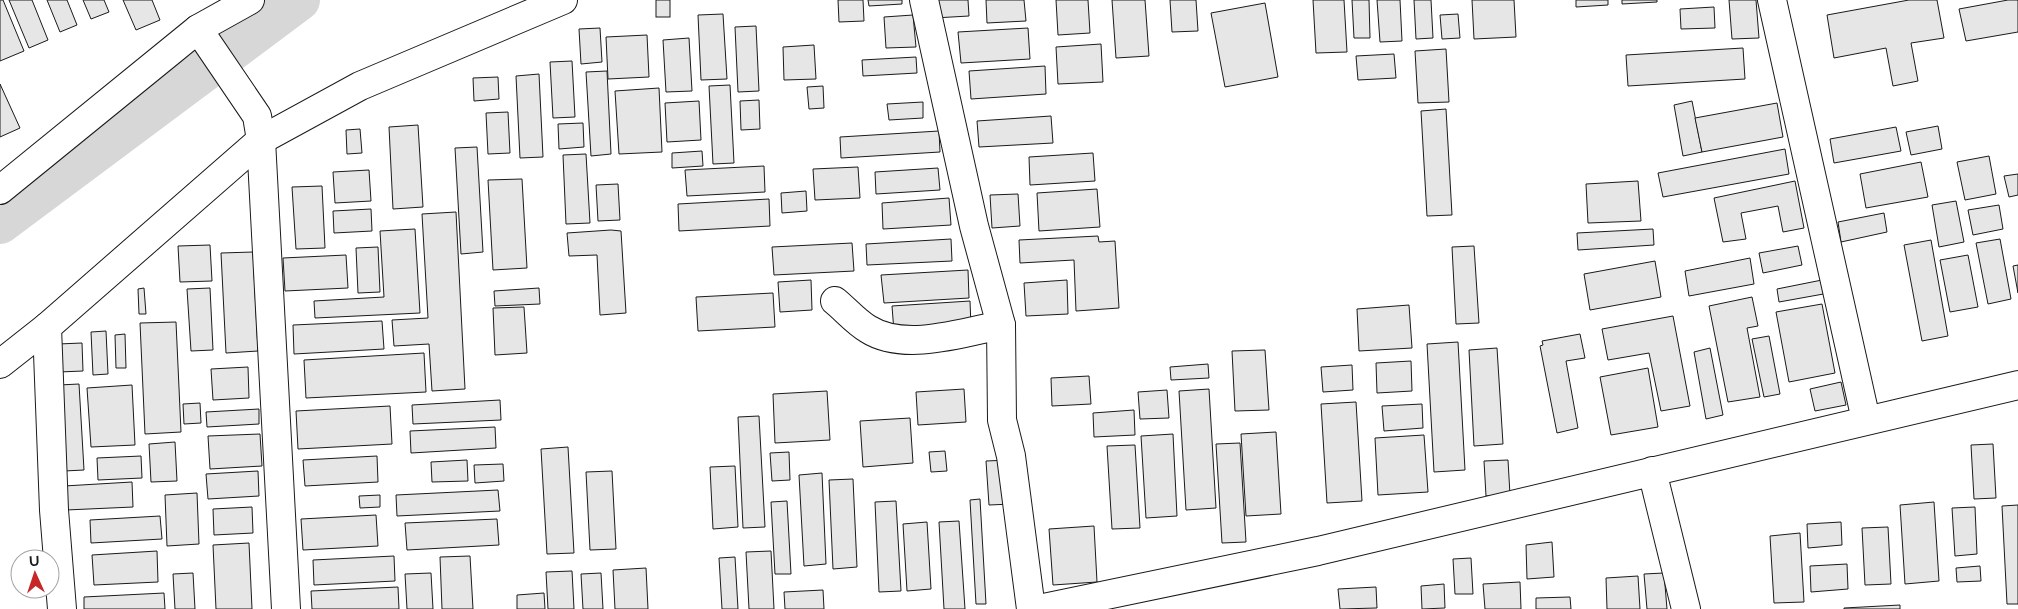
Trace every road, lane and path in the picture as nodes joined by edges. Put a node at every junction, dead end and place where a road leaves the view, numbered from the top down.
1 (250, 0) edge
2 (563, 0) edge
3 (924, 0) edge
4 (1772, 0) edge
5 (203, 35) junction
6 (259, 128) junction
7 (0, 190) edge
8 (835, 301) dead end
9 (1001, 325) junction
10 (47, 327) junction
11 (0, 364) edge
12 (2018, 385) edge
13 (1866, 420) junction
14 (1652, 471) junction
15 (62, 609) edge
16 (286, 609) edge
17 (1031, 609) edge
18 (1039, 609) edge
19 (1686, 609) edge

1 - 5 street
2 - 6 street
3 - 9 street
4 - 13 street
5 - 6 street
5 - 7 street
6 - 10 street
6 - 16 street
8 - 9 street
9 - 17 street
10 - 11 street
10 - 15 street
12 - 13 street
13 - 14 street
14 - 18 street
14 - 19 street

